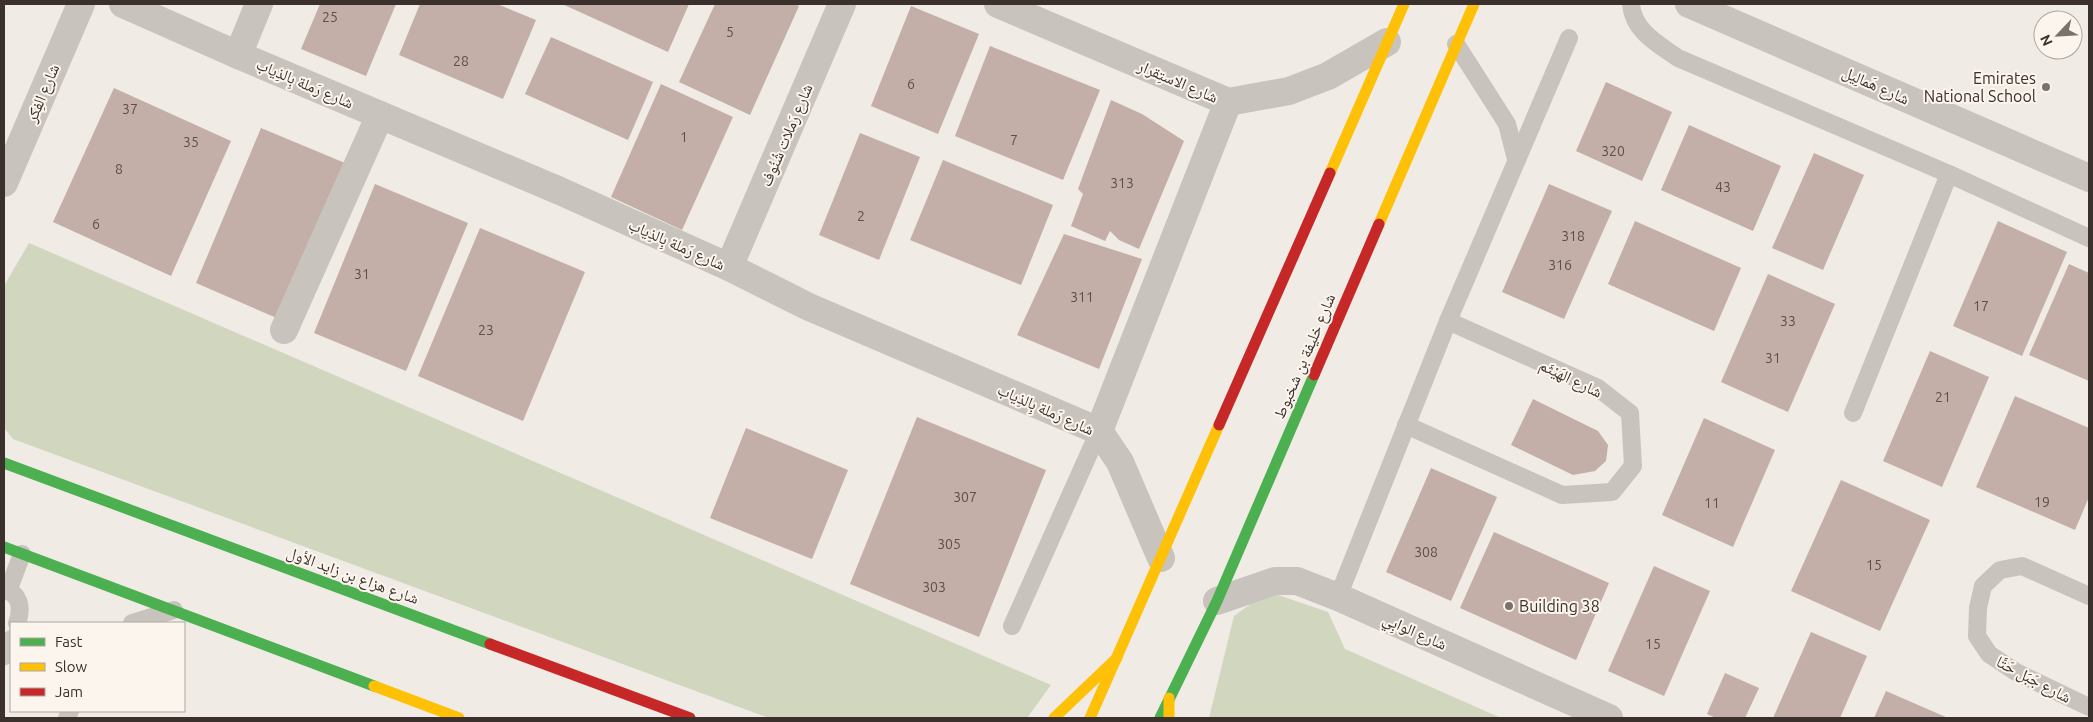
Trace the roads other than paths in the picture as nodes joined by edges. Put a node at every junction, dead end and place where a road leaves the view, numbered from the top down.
1 (81, 4) edge
2 (123, 4) edge
3 (259, 4) edge
4 (842, 4) edge
5 (998, 4) edge
6 (1404, 4) edge
7 (1474, 4) edge
8 (1631, 4) edge
9 (1690, 4) edge
10 (1569, 38) dead end
11 (1387, 42) junction
12 (1456, 44) junction
13 (238, 55) junction
14 (1228, 102) junction
15 (380, 115) junction
16 (1516, 159) junction
17 (1949, 174) junction
18 (2089, 178) edge
19 (4, 183) edge
20 (2089, 238) edge
21 (729, 267) junction
22 (1448, 322) junction
23 (284, 330) dead end
24 (1853, 413) dead end
25 (1406, 425) junction
26 (1099, 431) junction
27 (4, 463) edge
28 (4, 547) edge
29 (22, 554) junction
30 (1161, 558) junction
31 (6, 590) edge
32 (2089, 596) edge
33 (1338, 597) junction
34 (1216, 601) junction
35 (174, 610) junction
36 (17, 622) edge
37 (135, 622) edge
38 (1012, 626) dead end
39 (10, 642) edge
40 (5, 656) dead end
41 (1117, 658) junction
42 (1169, 698) junction
43 (2089, 707) edge
44 (459, 718) edge
45 (690, 718) edge
46 (1054, 718) edge
47 (1090, 718) edge
48 (1160, 718) edge
49 (1169, 718) edge
50 (1609, 718) edge

1 - 19 street, شارع الفِكر
2 - 13 street, شارع رَملة بِالذِياب
3 - 13 street
4 - 21 street, شارع رَملات شُنُوف
5 - 14 street, شارع الاستِقرار
6 - 11 main road
7 - 12 main road, شارع خليفة بن شخبوط
8 - 17 lane
9 - 18 street, شارع هَمالِيل
10 - 16 lane
11 - 14 street, شارع الاستِقرار
11 - 30 main road
12 - 16 lane
12 - 34 main road, شارع خليفة بن شخبوط
13 - 15 street, شارع رَملة بِالذِياب
14 - 26 street
15 - 21 street, شارع رَملة بِالذِياب
15 - 23 street
16 - 22 lane
17 - 20 lane
17 - 24 lane
21 - 26 street, شارع رَملة بِالذِياب
22 - 25 lane
22 - 25 lane, شارع الهَيْثَم
25 - 33 lane
26 - 30 street, شارع رَملة بِالذِياب
26 - 38 lane
27 - 45 main road, شارع هزاع بن زايد الأول
28 - 29 main road
29 - 31 lane
29 - 35 main road
30 - 41 main road
31 - 36 lane
32 - 43 lane, شارع جَبَل حَتَّا
33 - 34 street, شارع الوابِي
33 - 50 street, شارع الوابِي
34 - 42 main road, شارع خليفة بن شخبوط
35 - 37 lane
35 - 44 main road
39 - 40 lane
41 - 46 main road
41 - 47 main road
42 - 48 main road, شارع خليفة بن شخبوط
42 - 49 main road

